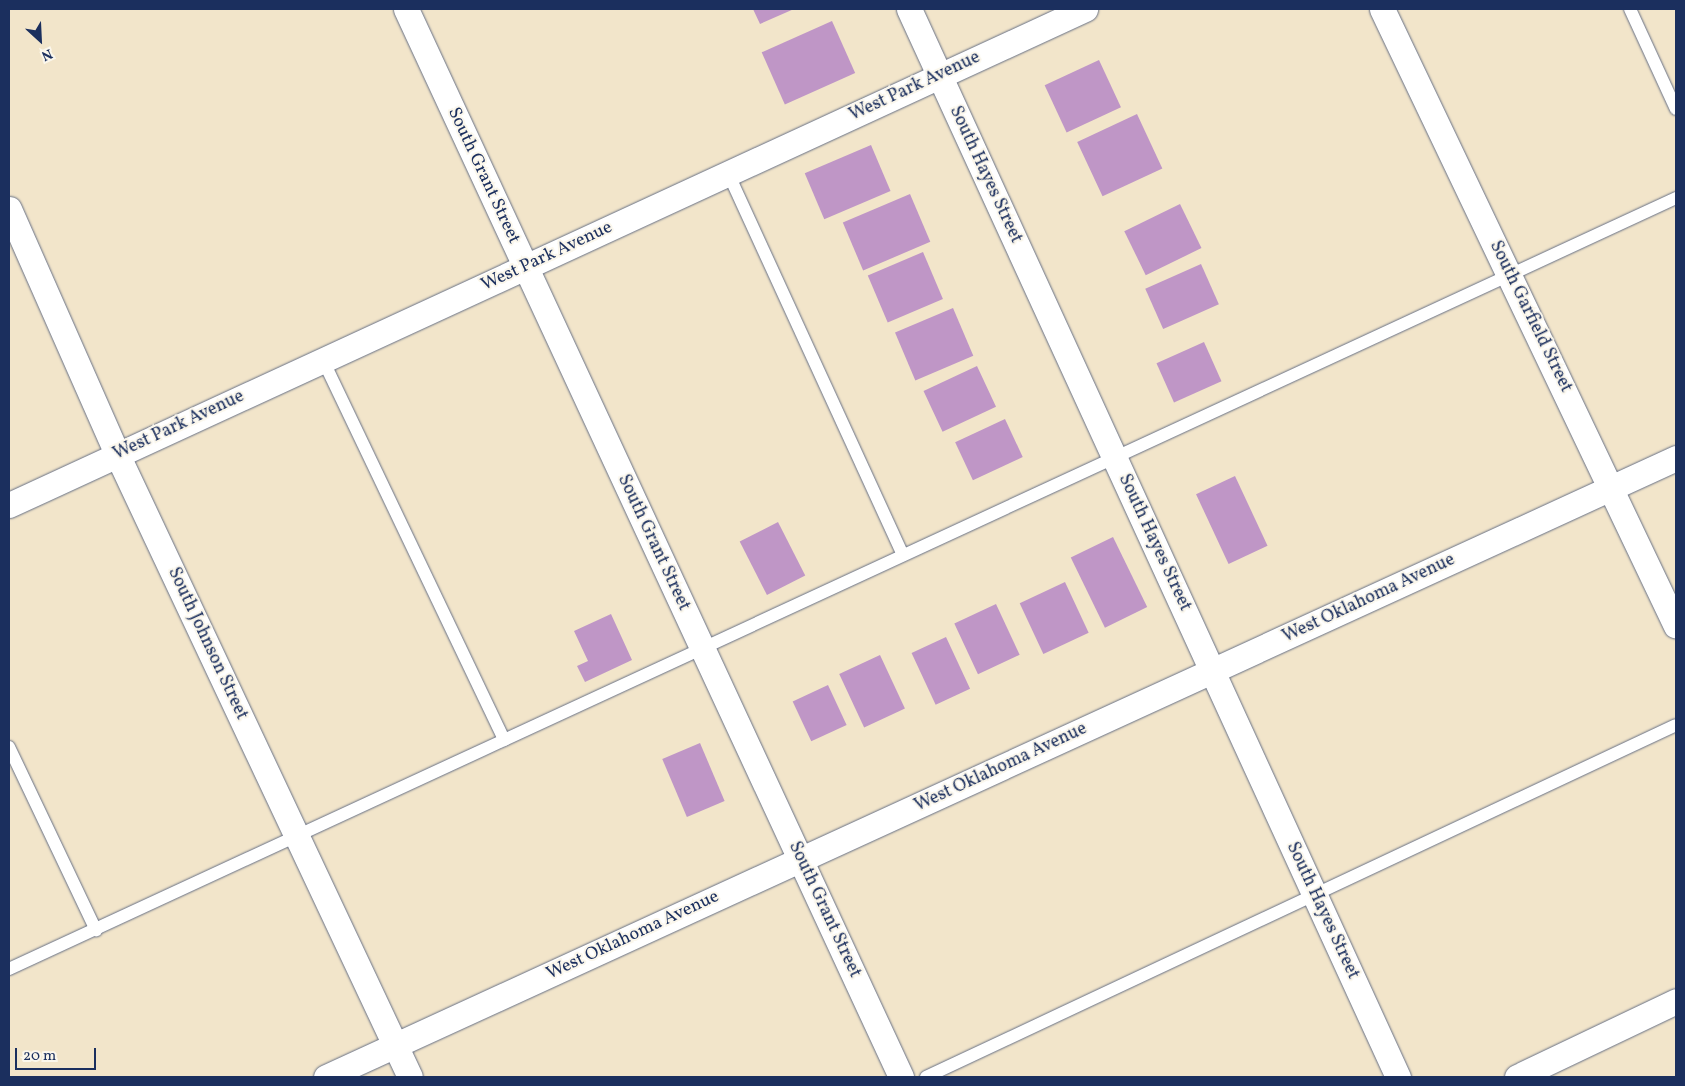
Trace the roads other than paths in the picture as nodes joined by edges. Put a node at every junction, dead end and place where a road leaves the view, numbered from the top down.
1 (406, 9) edge
2 (909, 9) edge
3 (1085, 9) edge
4 (1382, 9) edge
5 (1630, 9) edge
6 (940, 76) junction
7 (1676, 108) edge
8 (728, 173) junction
9 (1676, 198) edge
10 (9, 209) edge
11 (525, 267) junction
12 (1511, 276) junction
13 (323, 360) junction
14 (117, 454) junction
15 (1114, 458) junction
16 (1676, 458) edge
17 (1612, 487) junction
18 (9, 504) edge
19 (904, 555) junction
20 (1676, 626) edge
21 (702, 648) junction
22 (1212, 671) junction
23 (1676, 725) edge
24 (504, 740) junction
25 (9, 747) edge
26 (298, 837) junction
27 (800, 860) junction
28 (1314, 894) junction
29 (96, 930) junction
30 (9, 969) edge
31 (1676, 1001) edge
32 (396, 1045) junction
33 (326, 1077) edge
34 (410, 1077) edge
35 (901, 1077) edge
36 (926, 1077) edge
37 (1398, 1077) edge
38 (1517, 1077) edge

1 - 11 street, South Grant Street
2 - 6 street, South Hayes Street
3 - 6 street, West Park Avenue
4 - 12 street, South Garfield Street
5 - 7 lane
6 - 8 street, West Park Avenue
6 - 15 street, South Hayes Street
8 - 11 street, West Park Avenue
8 - 19 lane
9 - 12 lane
10 - 14 street, South Johnson Street
11 - 13 street, West Park Avenue
11 - 21 street, South Grant Street
12 - 15 lane
12 - 17 street, South Garfield Street
13 - 14 street, West Park Avenue
13 - 24 lane
14 - 18 street, West Park Avenue
14 - 26 street, South Johnson Street
15 - 19 lane
15 - 22 street, South Hayes Street
16 - 17 street, West Oklahoma Avenue
17 - 20 street, South Garfield Street
17 - 22 street, West Oklahoma Avenue
19 - 21 lane
21 - 24 lane
21 - 27 street, South Grant Street
22 - 27 street, West Oklahoma Avenue
22 - 28 street, South Hayes Street
23 - 28 lane
24 - 26 lane
25 - 29 lane
26 - 29 lane
26 - 32 street, South Johnson Street
27 - 32 street, West Oklahoma Avenue
27 - 35 street, South Grant Street
28 - 36 lane
28 - 37 street, South Hayes Street
29 - 30 lane
31 - 38 street
32 - 33 street, West Oklahoma Avenue
32 - 34 street, South Johnson Street

